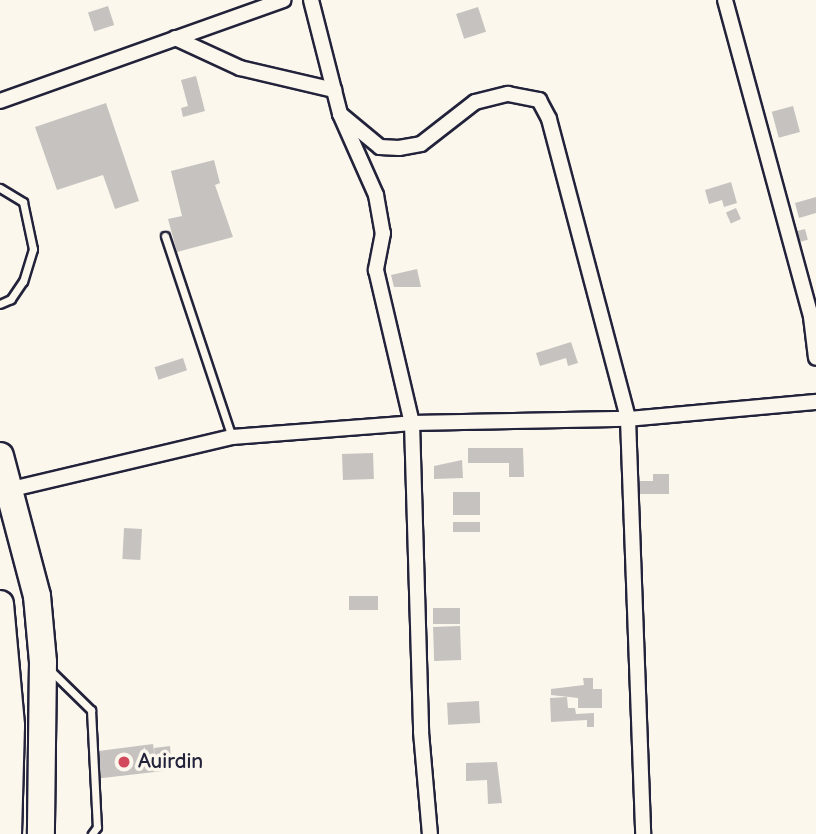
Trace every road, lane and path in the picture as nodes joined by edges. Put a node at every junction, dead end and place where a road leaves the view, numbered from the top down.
1 (284, 0) edge
2 (311, 0) edge
3 (725, 0) edge
4 (175, 38) junction
5 (334, 90) junction
6 (0, 101) edge
7 (340, 114) junction
8 (0, 188) edge
9 (165, 236) dead end
10 (0, 304) edge
11 (816, 358) edge
12 (816, 402) edge
13 (628, 419) junction
14 (412, 423) junction
15 (232, 437) junction
16 (0, 456) edge
17 (12, 489) junction
18 (0, 604) edge
19 (43, 662) junction
20 (8, 834) edge
21 (41, 834) edge
22 (92, 834) edge
23 (430, 834) edge
24 (643, 834) edge

1 - 4 street
2 - 5 street
3 - 11 street
4 - 5 street
4 - 6 street
5 - 7 street
7 - 13 street
7 - 14 street
8 - 10 lane
9 - 15 lane
12 - 13 street
13 - 14 street
13 - 24 street
14 - 15 street
14 - 23 street
15 - 17 street
16 - 17 highway
17 - 19 highway
18 - 20 highway
19 - 21 highway
19 - 22 lane

